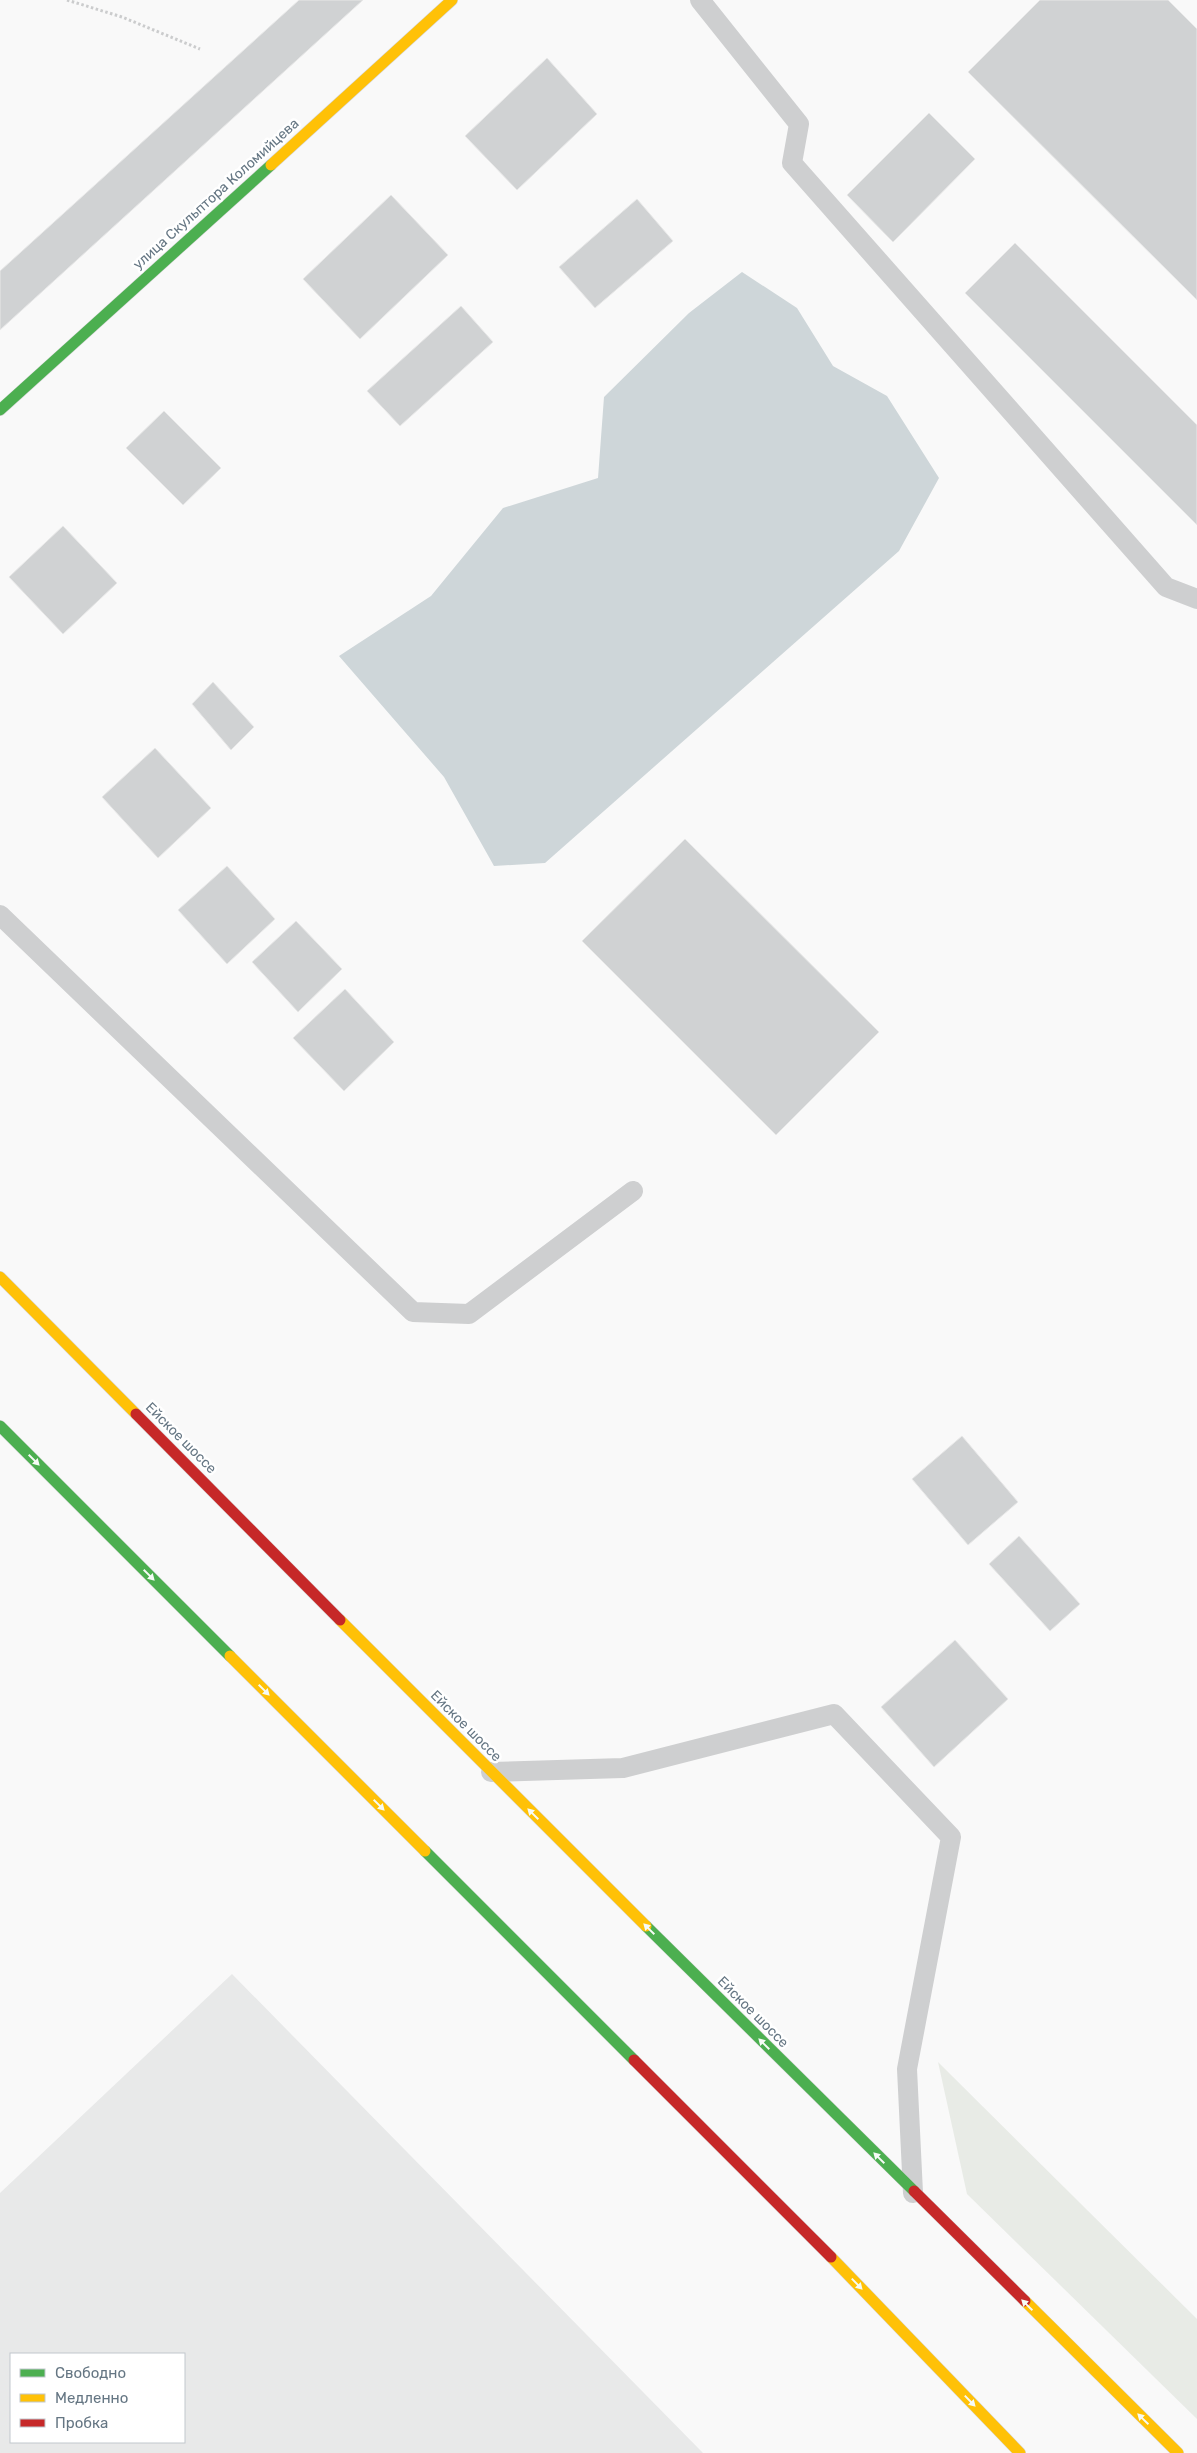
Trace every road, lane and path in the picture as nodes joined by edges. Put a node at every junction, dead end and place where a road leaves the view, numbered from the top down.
1 (67, 0) edge
2 (452, 0) edge
3 (700, 0) edge
4 (200, 49) dead end
5 (0, 410) edge
6 (1197, 599) edge
7 (0, 914) edge
8 (633, 1191) dead end
9 (0, 1278) edge
10 (0, 1426) edge
11 (492, 1772) junction
12 (913, 2193) junction
13 (1020, 2453) edge
14 (1178, 2453) edge

1 - 4 path
2 - 5 main road, улица Скульптора Коломийцева
3 - 6 lane
7 - 8 lane
9 - 11 main road, Ейское шоссе
10 -> 13 main road
12 -> 11 main road, Ейское шоссе
11 - 12 lane
14 -> 12 main road, Ейское шоссе

